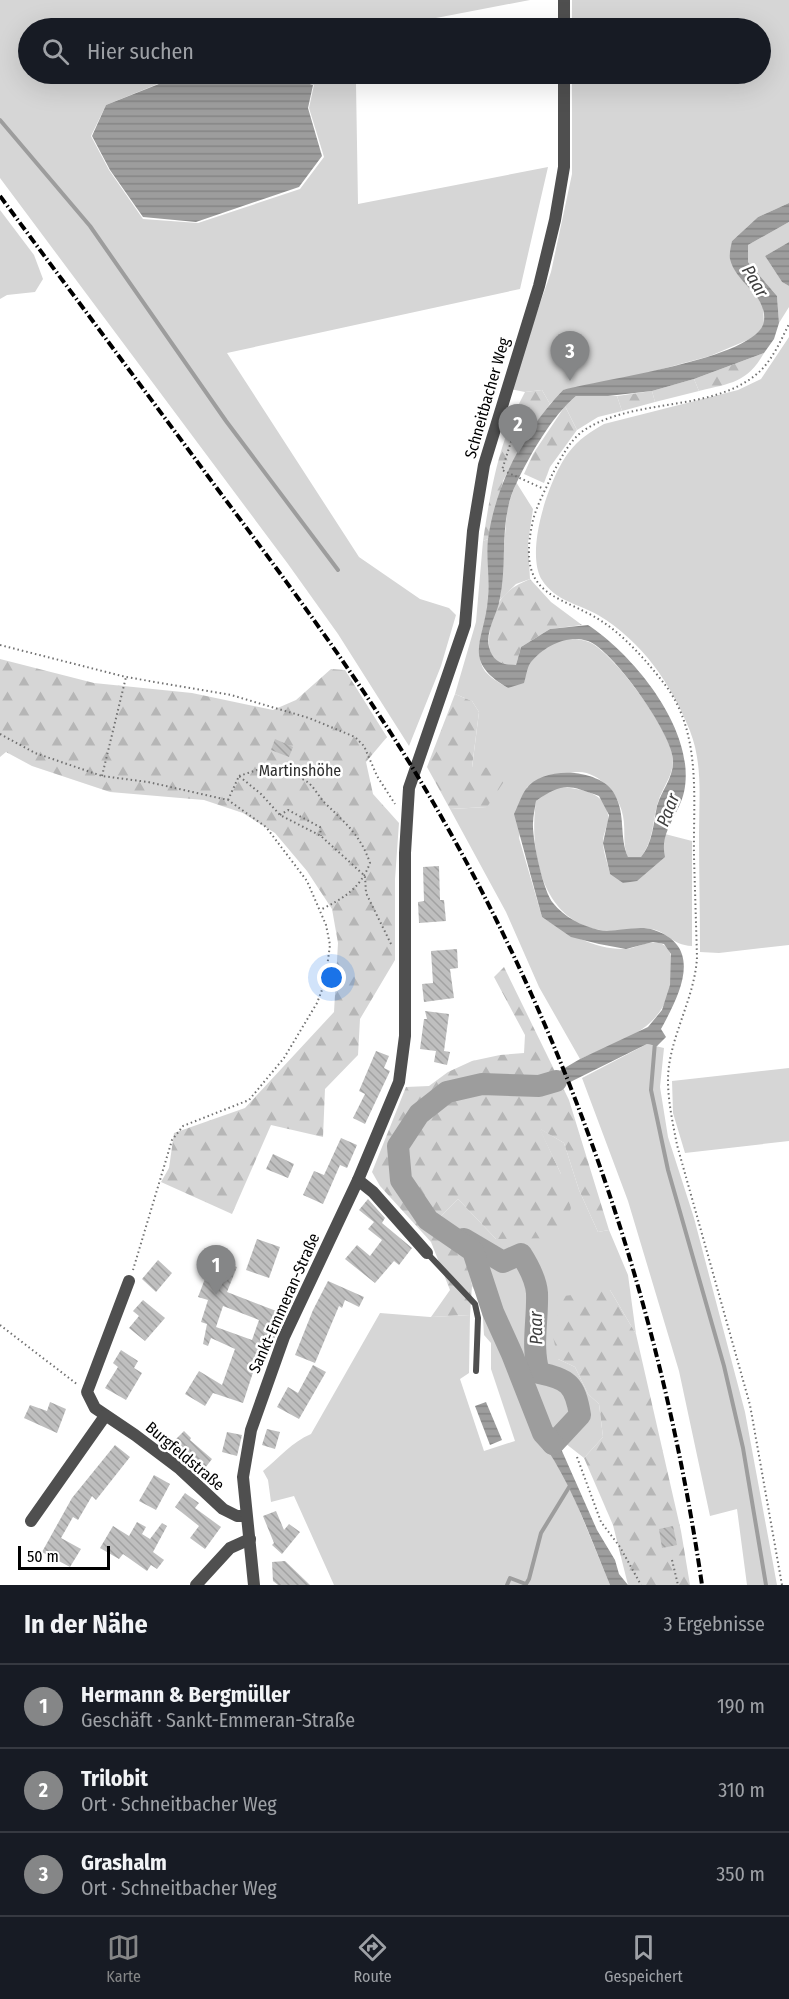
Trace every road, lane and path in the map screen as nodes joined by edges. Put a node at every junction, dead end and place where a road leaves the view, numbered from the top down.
1 (564, 0) edge
2 (564, 18) edge
3 (564, 84) edge
4 (789, 324) edge
5 (497, 417) junction
6 (545, 489) junction
7 (0, 645) edge
8 (126, 677) junction
9 (0, 734) edge
10 (239, 776) junction
11 (102, 777) junction
12 (228, 800) junction
13 (406, 813) junction
14 (280, 815) junction
15 (321, 836) junction
16 (365, 876) junction
17 (320, 910) junction
18 (396, 952) dead end
19 (358, 1180) junction
20 (427, 1253) joint
21 (129, 1281) joint
22 (0, 1325) edge
23 (476, 1371) dead end
24 (87, 1392) junction
25 (105, 1416) junction
26 (577, 1457) dead end
27 (245, 1516) junction
28 (30, 1521) dead end
29 (250, 1539) junction
30 (672, 1560) dead end
31 (196, 1585) edge
32 (254, 1585) edge
33 (641, 1585) edge
34 (678, 1585) edge
35 (782, 1585) edge

1 - 2 street
3 - 5 street, Schneitbacher Weg
4 - 6 path
5 - 6 path
5 - 13 street, Schneitbacher Weg
6 - 35 path
7 - 8 path
8 - 11 path
8 - 13 path
9 - 11 path
10 - 12 path
10 - 14 path
10 - 16 path
11 - 12 path
12 - 17 path
13 - 19 street, Sankt-Emmeran-Straße
14 - 15 path
14 - 15 path
15 - 16 path
16 - 17 path
16 - 18 path
17 - 21 path
19 - 20 street
19 - 27 street, Sankt-Emmeran-Straße
20 - 23 lane
21 - 24 street
22 - 24 path
24 - 25 street, Burgfeldstraße
25 - 27 street, Burgfeldstraße
25 - 28 street
26 - 33 path
27 - 29 street, Sankt-Emmeran-Straße
29 - 31 street
29 - 32 street, Sankt-Emmeran-Straße
30 - 34 path

